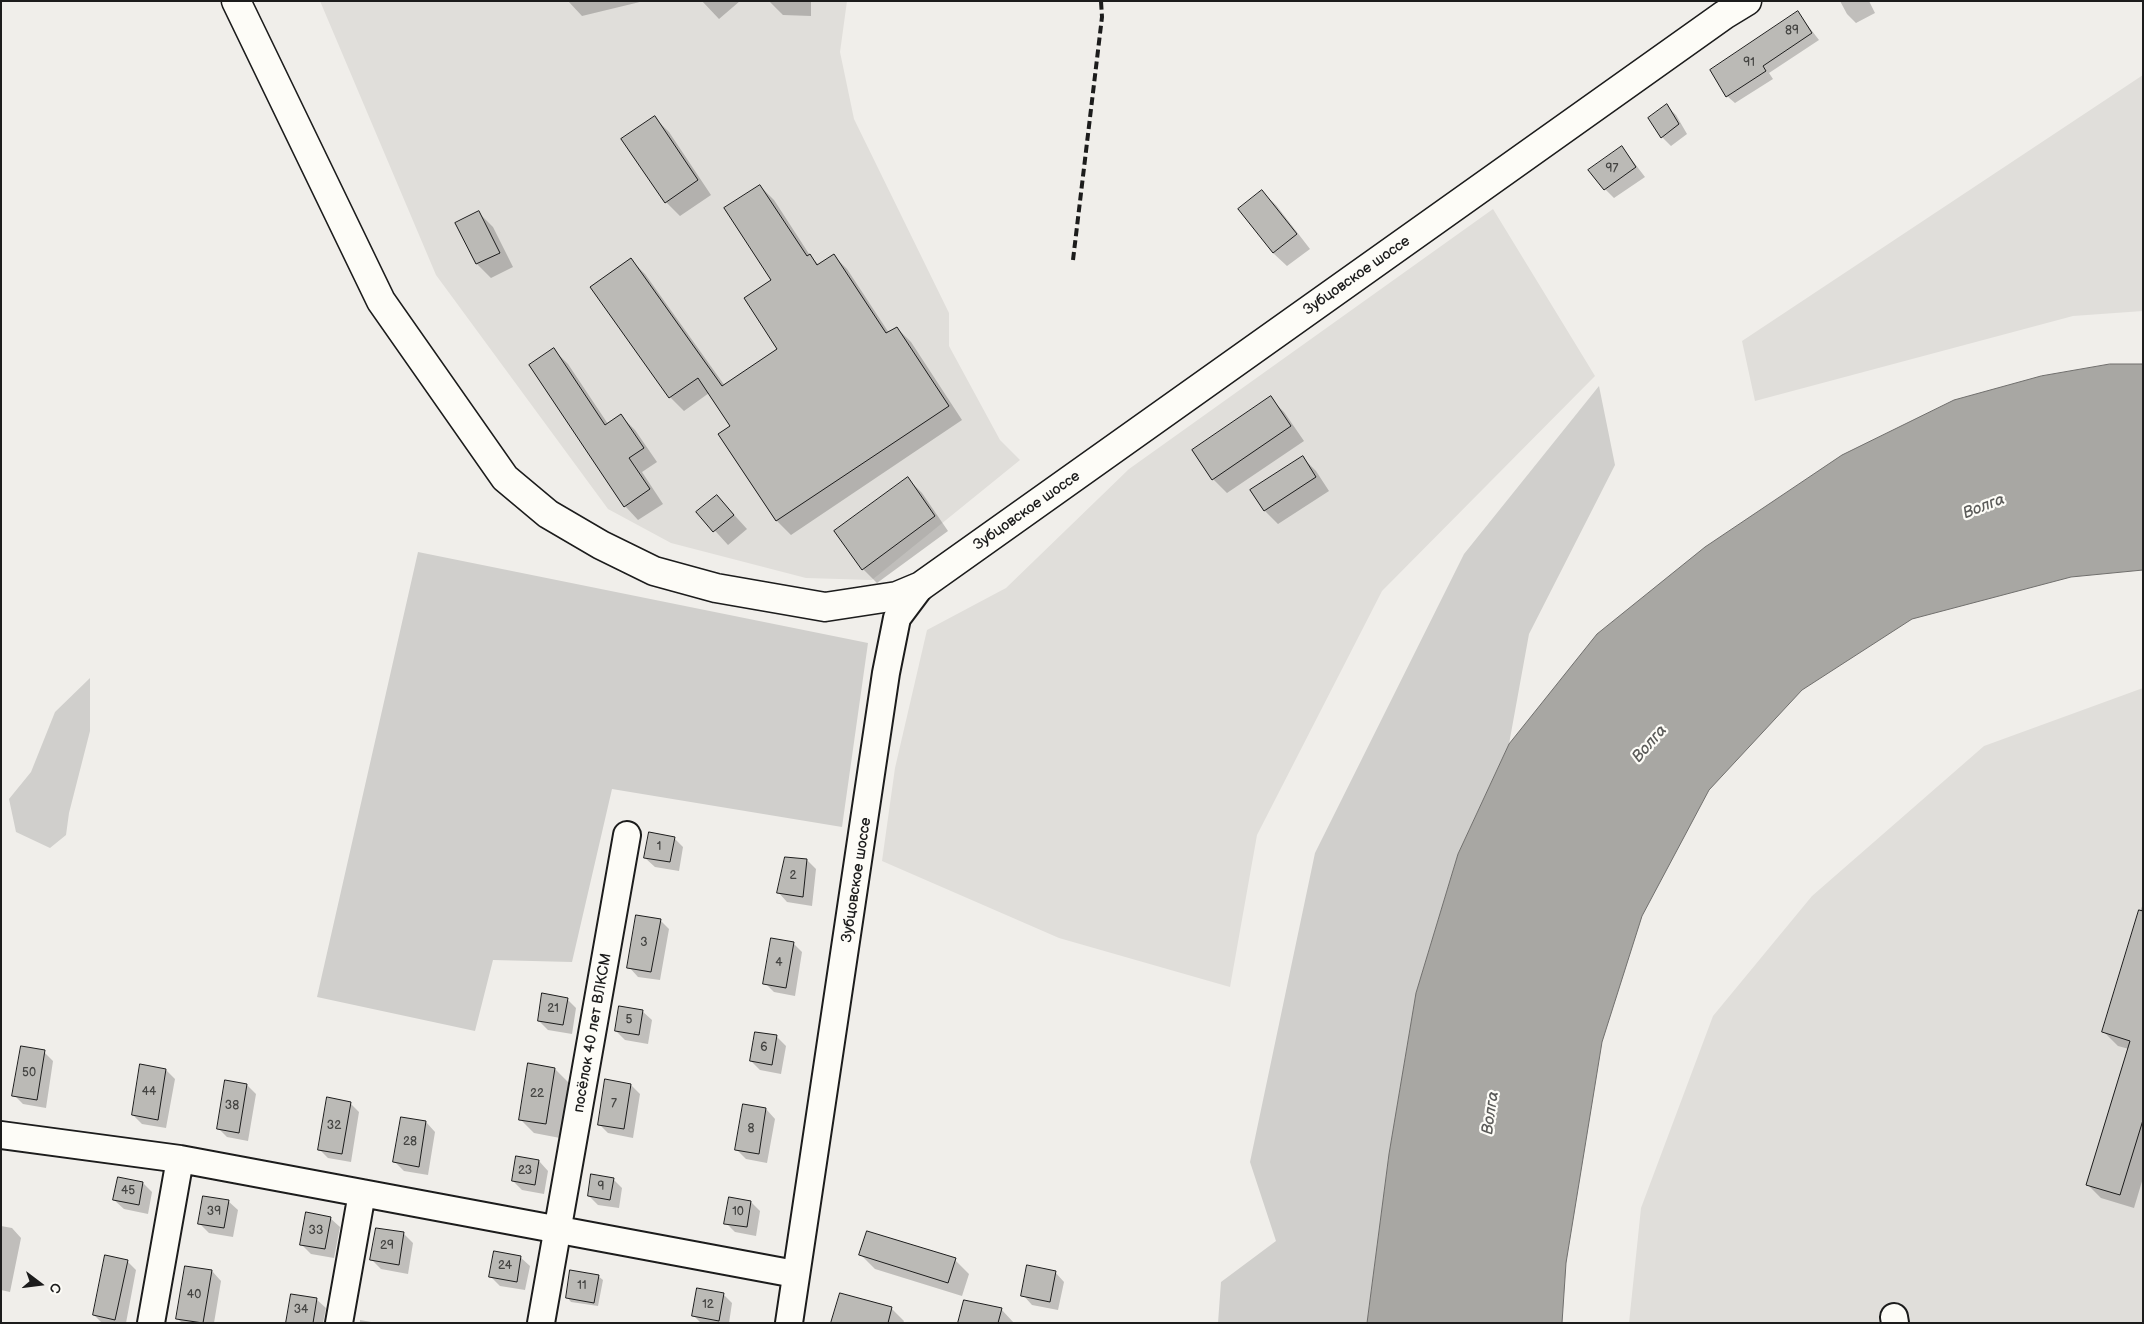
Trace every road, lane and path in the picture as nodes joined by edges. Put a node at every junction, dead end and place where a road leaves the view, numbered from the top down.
1 (236, 1) edge
2 (1748, 1) edge
3 (921, 586) junction
4 (627, 835) dead end
5 (1, 1135) edge
6 (180, 1159) junction
7 (362, 1193) junction
8 (559, 1230) junction
9 (795, 1274) junction
10 (151, 1323) edge
11 (339, 1323) edge
12 (541, 1323) edge
13 (789, 1323) edge

1 - 3 main road
2 - 3 main road, Зубцовское шоссе
3 - 9 street, Зубцовское шоссе
4 - 8 street, посёлок 40 лет ВЛКСМ
5 - 6 street
6 - 7 street
6 - 10 street
7 - 8 street
7 - 11 street
8 - 9 street
8 - 12 street, посёлок 40 лет ВЛКСМ
9 - 13 street, Зубцовское шоссе

